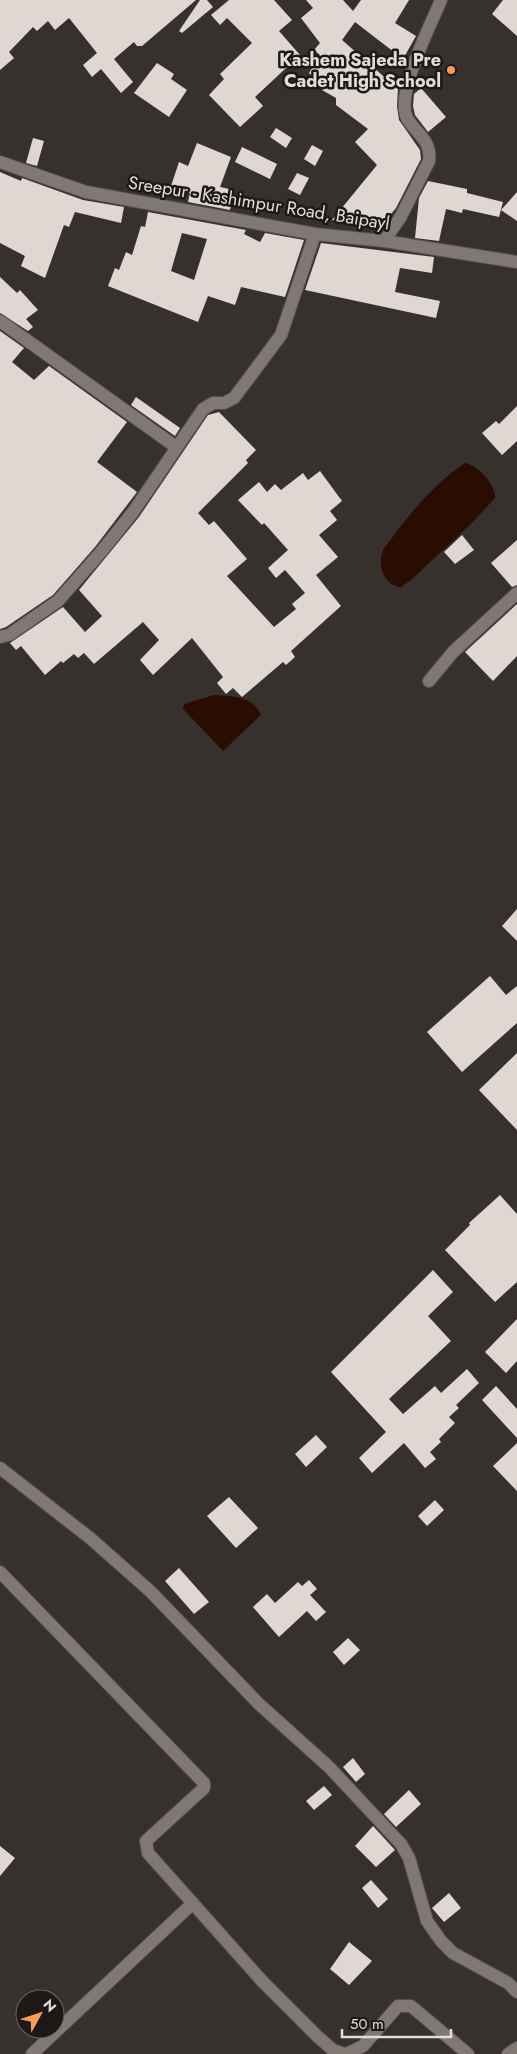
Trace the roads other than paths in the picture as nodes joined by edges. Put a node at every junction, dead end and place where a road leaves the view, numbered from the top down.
1 (441, 0) edge
2 (0, 162) edge
3 (316, 234) junction
4 (384, 242) junction
5 (517, 262) edge
6 (0, 321) edge
7 (176, 447) junction
8 (517, 593) edge
9 (0, 638) edge
10 (429, 681) dead end
11 (0, 1468) edge
12 (0, 1572) edge
13 (193, 1903) junction
14 (517, 1992) edge
15 (517, 2048) edge
16 (32, 2054) edge
17 (345, 2054) edge
18 (468, 2054) edge
19 (508, 2054) edge

1 - 4 street
2 - 3 street, Sreepur - Kashimpur Road, Baipayl
3 - 4 street, Sreepur - Kashimpur Road, Baipayl
3 - 7 street
4 - 5 street, Sreepur - Kashimpur Road, Baipayl
6 - 7 street
7 - 9 street
8 - 10 street
11 - 14 street
12 - 13 street
13 - 16 street
13 - 17 street
15 - 19 street
17 - 18 street

